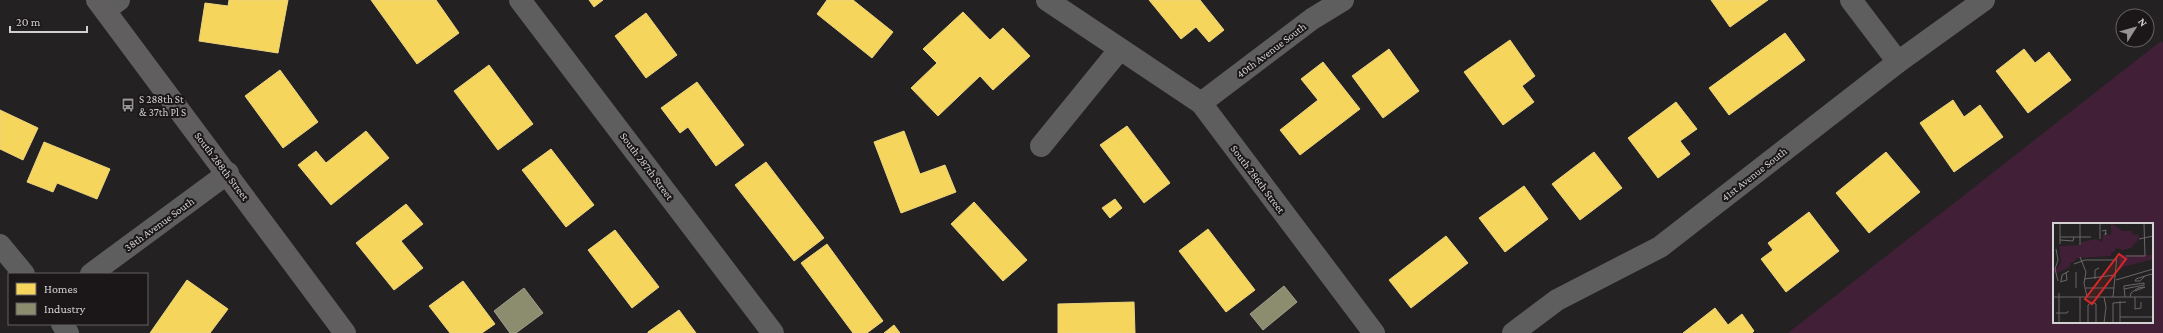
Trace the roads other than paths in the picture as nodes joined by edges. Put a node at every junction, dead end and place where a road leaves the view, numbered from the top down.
1 (520, 0) edge
2 (1047, 0) edge
3 (1343, 0) edge
4 (1851, 0) edge
5 (1984, 0) edge
6 (107, 3) edge
7 (1120, 49) junction
8 (1898, 62) junction
9 (1201, 103) junction
10 (1041, 146) dead end
11 (228, 173) junction
12 (0, 245) edge
13 (23, 273) edge
14 (92, 273) edge
15 (346, 333) edge
16 (773, 333) edge
17 (1374, 333) edge
18 (1513, 333) edge

1 - 16 street, South 287th Street
2 - 7 street, South 286th Street
3 - 9 street, 40th Avenue South
4 - 8 street
5 - 8 street, 41st Avenue South
6 - 11 main road, South 288th Street
7 - 9 street, South 286th Street
7 - 10 street
8 - 18 street, 41st Avenue South
9 - 17 street, South 286th Street
11 - 14 street, 38th Avenue South
11 - 15 main road, South 288th Street
12 - 13 street

